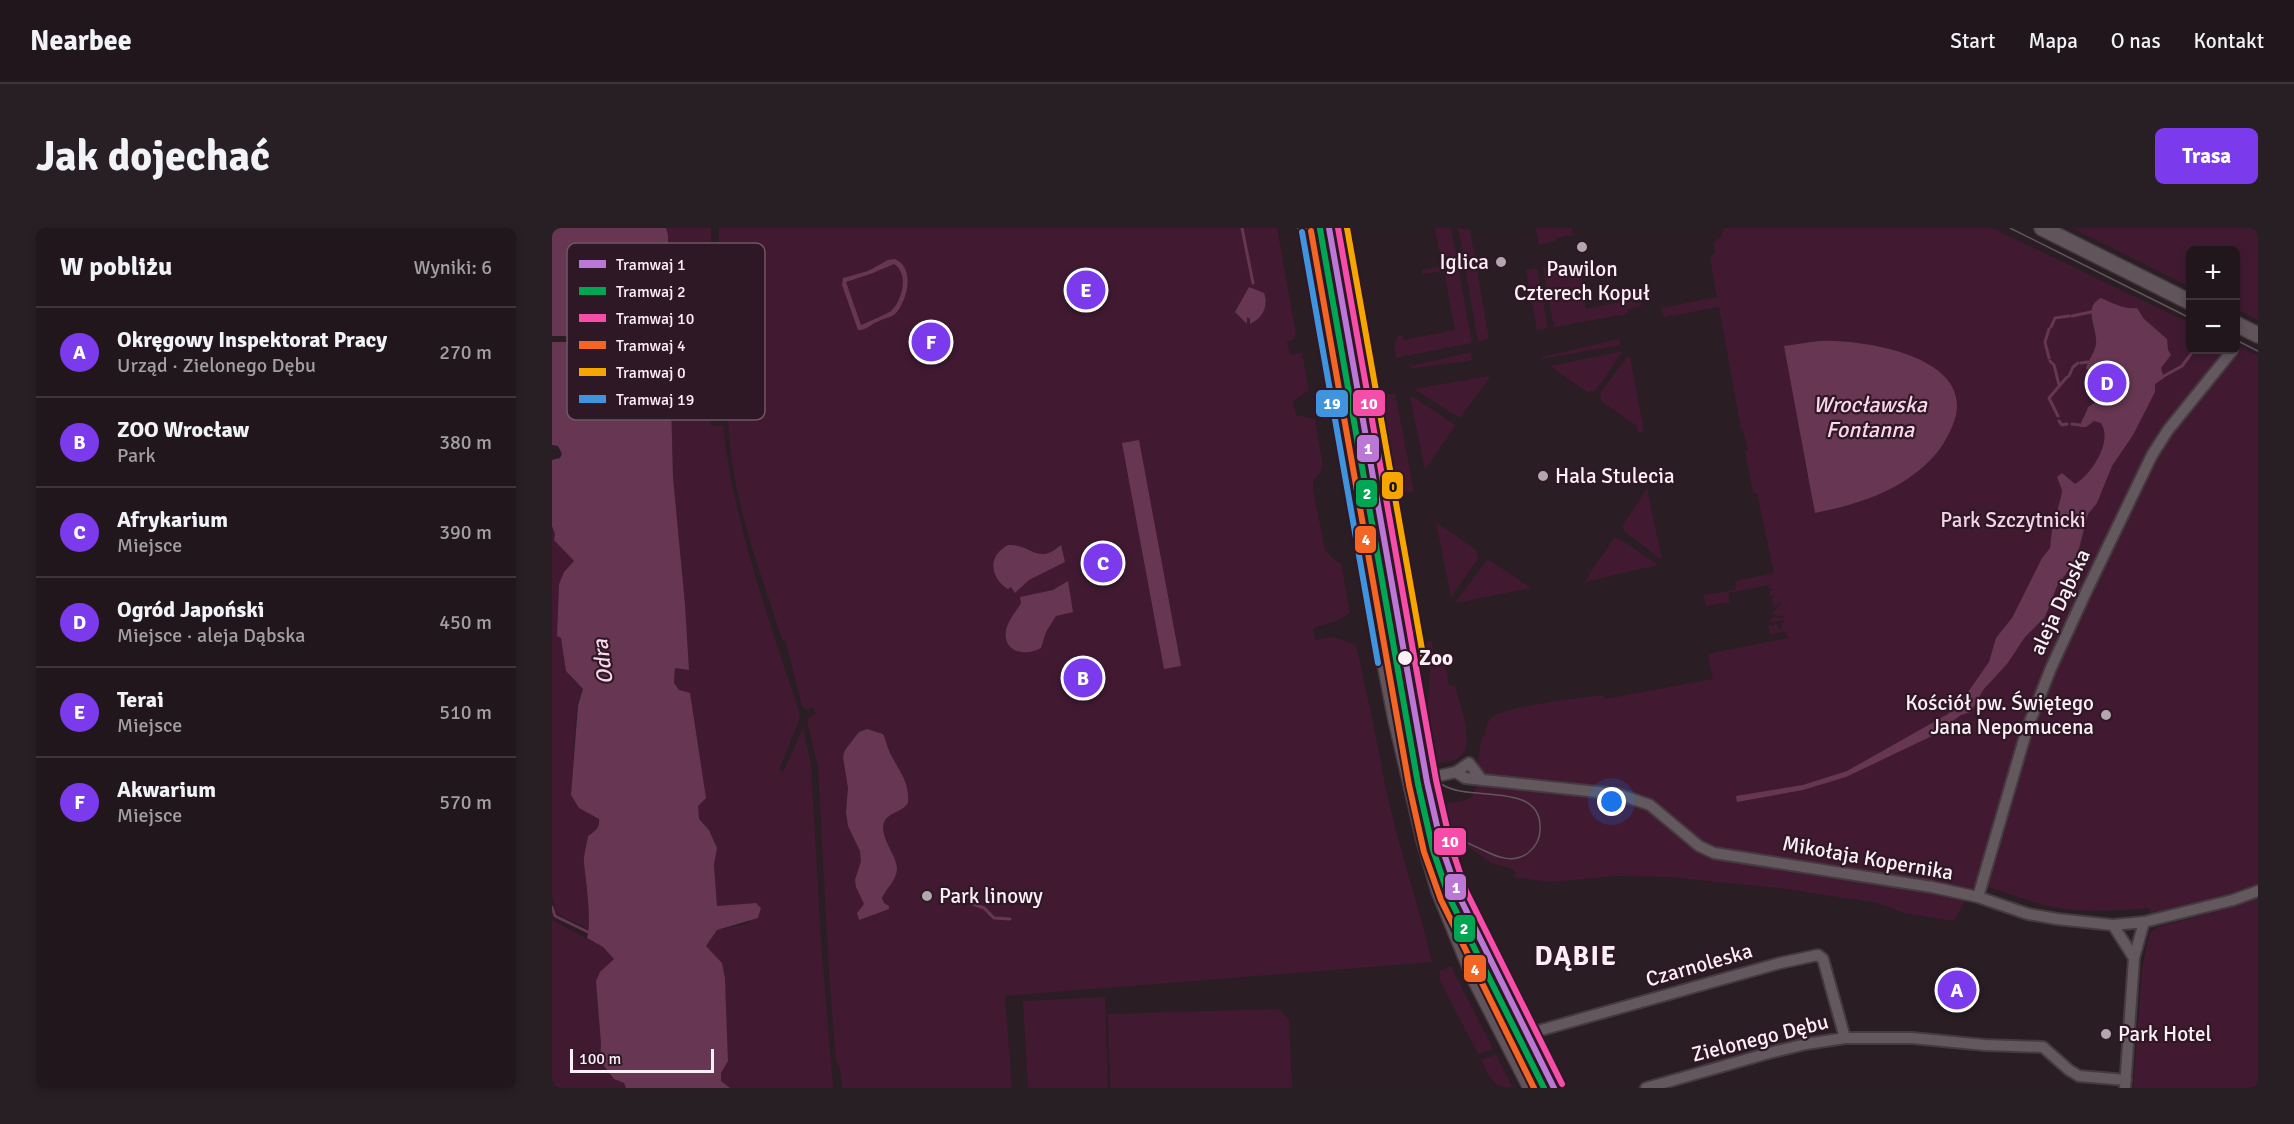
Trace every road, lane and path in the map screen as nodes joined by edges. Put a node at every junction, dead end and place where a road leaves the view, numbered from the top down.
1 (1306, 228) edge
2 (2042, 228) edge
3 (2186, 300) edge
4 (2240, 326) edge
5 (2258, 335) edge
6 (2230, 354) edge
7 (1456, 772) junction
8 (1482, 780) junction
9 (1411, 782) junction
10 (2258, 891) edge
11 (1978, 897) junction
12 (2144, 922) junction
13 (2113, 925) junction
14 (2134, 958) junction
15 (1845, 1038) junction
16 (1508, 1043) junction
17 (2125, 1084) edge
18 (1531, 1088) edge
19 (1646, 1088) edge

1 - 9 main road
2 - 3 main road
4 - 5 main road
6 - 11 street, aleja Dąbska
7 - 8 street, Mikołaja Kopernika
7 - 8 street, Mikołaja Kopernika
7 - 9 street, Mikołaja Kopernika
8 - 11 street, Mikołaja Kopernika
9 - 16 main road
10 - 12 street, Mikołaja Kopernika
11 - 13 street, Mikołaja Kopernika
12 - 13 street, Mikołaja Kopernika
12 - 14 street
13 - 14 street
14 - 17 street
15 - 16 street, Czarnoleska
15 - 17 street, Zielonego Dębu
15 - 19 street, Zielonego Dębu
16 - 18 main road

